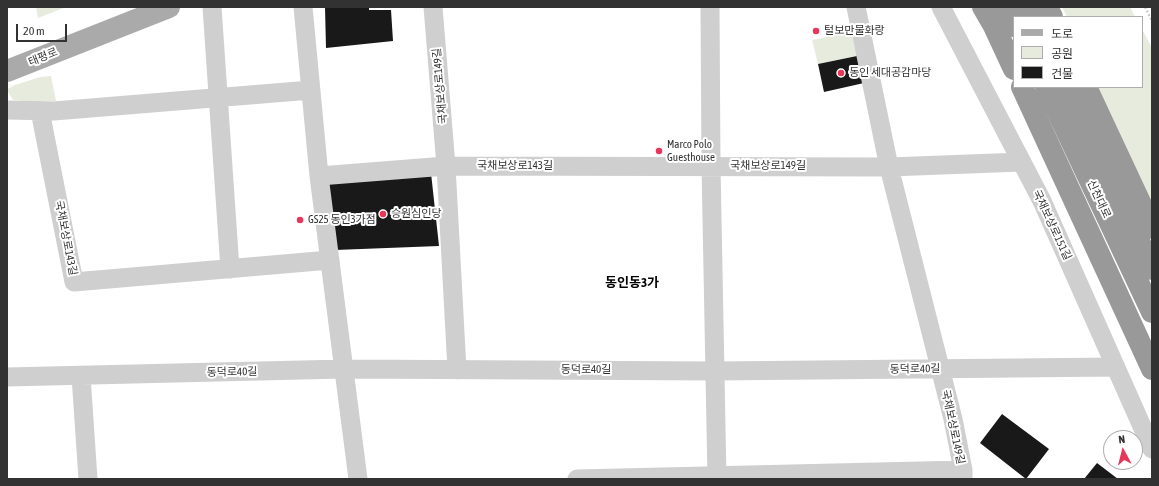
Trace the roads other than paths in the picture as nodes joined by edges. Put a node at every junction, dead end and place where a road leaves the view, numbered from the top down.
1 (169, 7) edge
2 (212, 7) edge
3 (303, 7) edge
4 (433, 7) edge
5 (710, 7) edge
6 (856, 7) edge
7 (941, 7) edge
8 (983, 7) edge
9 (1004, 7) edge
10 (1026, 7) edge
11 (1047, 7) edge
12 (1030, 16) edge
13 (1052, 16) edge
14 (1013, 24) edge
15 (1013, 67) edge
16 (7, 71) edge
17 (1022, 88) edge
18 (1046, 88) edge
19 (1066, 88) edge
20 (1086, 88) edge
21 (311, 90) junction
22 (218, 98) junction
23 (7, 110) edge
24 (40, 111) junction
25 (1022, 162) junction
26 (446, 166) junction
27 (711, 166) junction
28 (889, 167) junction
29 (319, 176) junction
30 (1152, 228) edge
31 (330, 260) junction
32 (230, 269) junction
33 (1152, 269) edge
34 (1152, 312) edge
35 (1116, 367) junction
36 (940, 368) junction
37 (1152, 368) edge
38 (344, 369) junction
39 (457, 370) junction
40 (715, 371) junction
41 (81, 376) junction
42 (7, 377) edge
43 (1152, 449) edge
44 (963, 475) edge
45 (717, 478) edge
46 (88, 479) edge
47 (358, 479) edge
48 (577, 479) edge

1 - 16 main road, 태평로
2 - 22 street
3 - 21 street
4 - 26 street, 국채보상로149길
5 - 27 street
6 - 28 street, 국채보상로149길
7 - 25 street, 국채보상로151길
8 - 15 highway
9 - 14 highway
10 - 12 highway
11 - 13 highway
17 - 37 highway
18 - 34 highway, 신천대로
19 - 33 highway, 신천대로
20 - 30 highway
21 - 22 street
21 - 29 street
22 - 24 street
22 - 32 street
23 - 24 street
24 - 32 street, 국채보상로143길
25 - 28 street, 국채보상로149길
25 - 35 street, 국채보상로151길
26 - 27 street, 국채보상로143길
26 - 29 street, 국채보상로143길
26 - 39 street
27 - 28 street, 국채보상로149길
27 - 40 street
28 - 36 street, 국채보상로149길
29 - 31 street
31 - 32 street, 국채보상로143길
31 - 38 street
35 - 36 street, 동덕로40길
35 - 43 street, 국채보상로151길
36 - 40 street, 동덕로40길
36 - 44 street, 국채보상로149길
38 - 39 street, 동덕로40길
38 - 41 street, 동덕로40길
38 - 47 street
39 - 40 street, 동덕로40길
40 - 45 street
41 - 42 street, 동덕로40길
41 - 46 street
44 - 45 street
45 - 48 street

